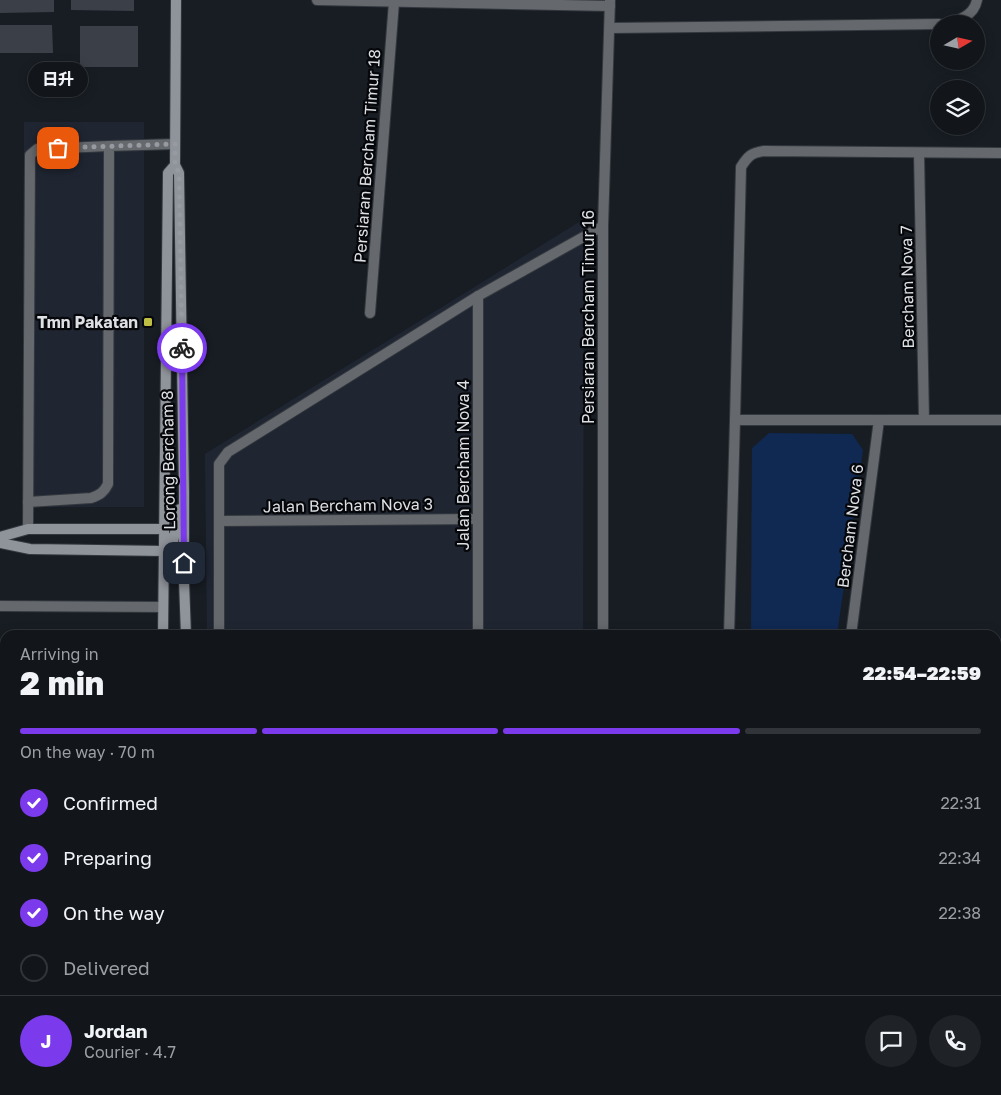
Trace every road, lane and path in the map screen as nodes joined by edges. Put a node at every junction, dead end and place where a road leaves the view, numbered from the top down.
1 (176, 0) edge
2 (318, 0) edge
3 (977, 0) edge
4 (394, 2) junction
5 (610, 3) edge
6 (968, 15) edge
7 (930, 24) edge
8 (610, 28) junction
9 (175, 144) junction
10 (110, 146) junction
11 (919, 153) junction
12 (1001, 153) edge
13 (175, 165) junction
14 (603, 226) junction
15 (478, 296) junction
16 (370, 313) dead end
17 (735, 420) junction
18 (878, 420) junction
19 (924, 420) junction
20 (1001, 420) edge
21 (184, 491) junction
22 (28, 502) junction
23 (478, 519) junction
24 (219, 521) junction
25 (28, 529) junction
26 (164, 529) junction
27 (0, 537) edge
28 (173, 542) junction
29 (0, 543) edge
30 (164, 551) junction
31 (184, 581) junction
32 (0, 606) edge
33 (163, 607) junction
34 (163, 630) edge
35 (186, 630) edge
36 (219, 630) edge
37 (478, 630) edge
38 (603, 630) edge
39 (729, 630) edge
40 (851, 630) edge

1 - 9 street, Lorong Bercham 8
2 - 4 street
3 - 6 street
4 - 5 street
4 - 16 street, Persiaran Bercham Timur 18
5 - 8 street, Persiaran Bercham Timur 16
7 - 8 street
8 - 14 street, Persiaran Bercham Timur 16
9 - 10 street
9 - 13 street, Lorong Bercham 8
10 - 22 street
10 - 22 street
11 - 12 street
11 - 17 street
11 - 19 street, Bercham Nova 7
13 - 21 street, Lorong Bercham 8
13 - 26 street, Lorong Bercham 8
14 - 15 street
14 - 38 street, Persiaran Bercham Timur 16
15 - 23 street, Jalan Bercham Nova 4
15 - 24 street
17 - 18 street
17 - 39 street
18 - 19 street
18 - 40 street, Bercham Nova 6
19 - 20 street
21 - 28 street
21 - 31 street, Lorong Bercham 8
22 - 25 street
23 - 24 street, Jalan Bercham Nova 3
23 - 37 street, Jalan Bercham Nova 4
24 - 36 street
25 - 26 street
25 - 27 street
26 - 28 street
26 - 30 street, Lorong Bercham 8
28 - 30 street
28 - 31 street
29 - 30 street
30 - 33 street, Lorong Bercham 8
31 - 35 street, Lorong Bercham 8
32 - 33 street
33 - 34 street, Lorong Bercham 8

